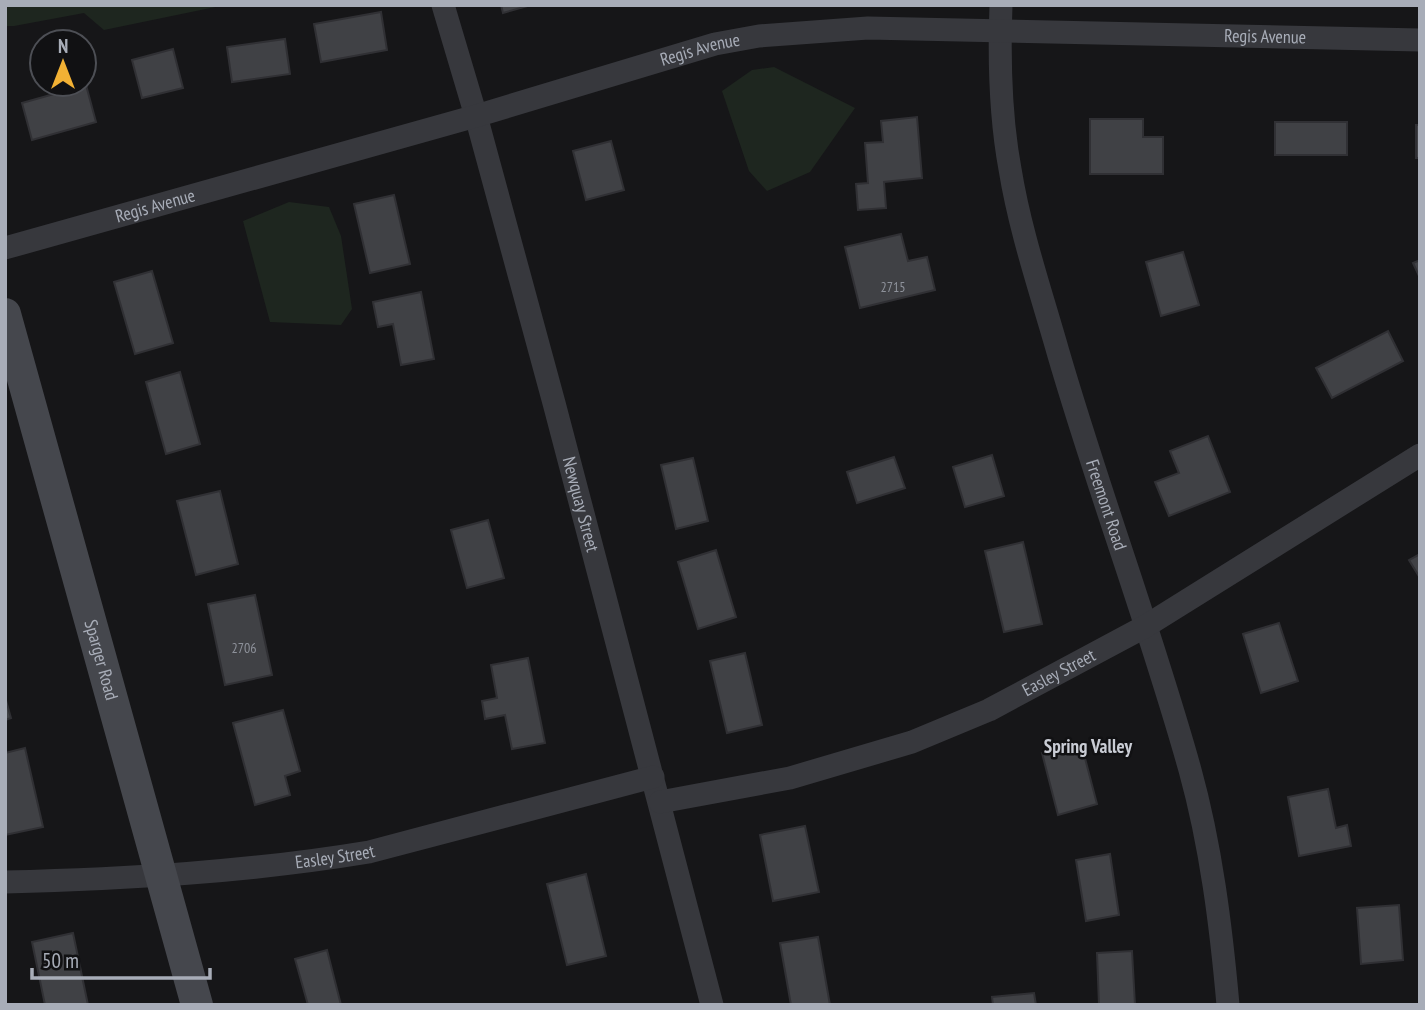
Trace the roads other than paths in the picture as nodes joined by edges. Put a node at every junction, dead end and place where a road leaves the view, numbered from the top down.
1 (443, 5) edge
2 (1001, 5) edge
3 (1000, 30) junction
4 (1420, 40) edge
5 (476, 116) junction
6 (5, 248) edge
7 (5, 314) edge
8 (1420, 455) edge
9 (1146, 626) junction
10 (653, 777) junction
11 (660, 802) junction
12 (162, 876) junction
13 (5, 882) edge
14 (197, 1005) edge
15 (712, 1005) edge
16 (1228, 1005) edge

1 - 5 street, Newquay Street
2 - 3 street, Freemont Road
3 - 4 street, Regis Avenue
3 - 5 street, Regis Avenue
3 - 9 street, Freemont Road
5 - 6 street, Regis Avenue
5 - 10 street, Newquay Street
7 - 12 street, Sparger Road
8 - 9 street, Easley Street
9 - 11 street, Easley Street
9 - 16 street, Freemont Road
10 - 11 street, Newquay Street
10 - 12 street, Easley Street
11 - 15 street, Newquay Street
12 - 13 street, Easley Street
12 - 14 street, Sparger Road

